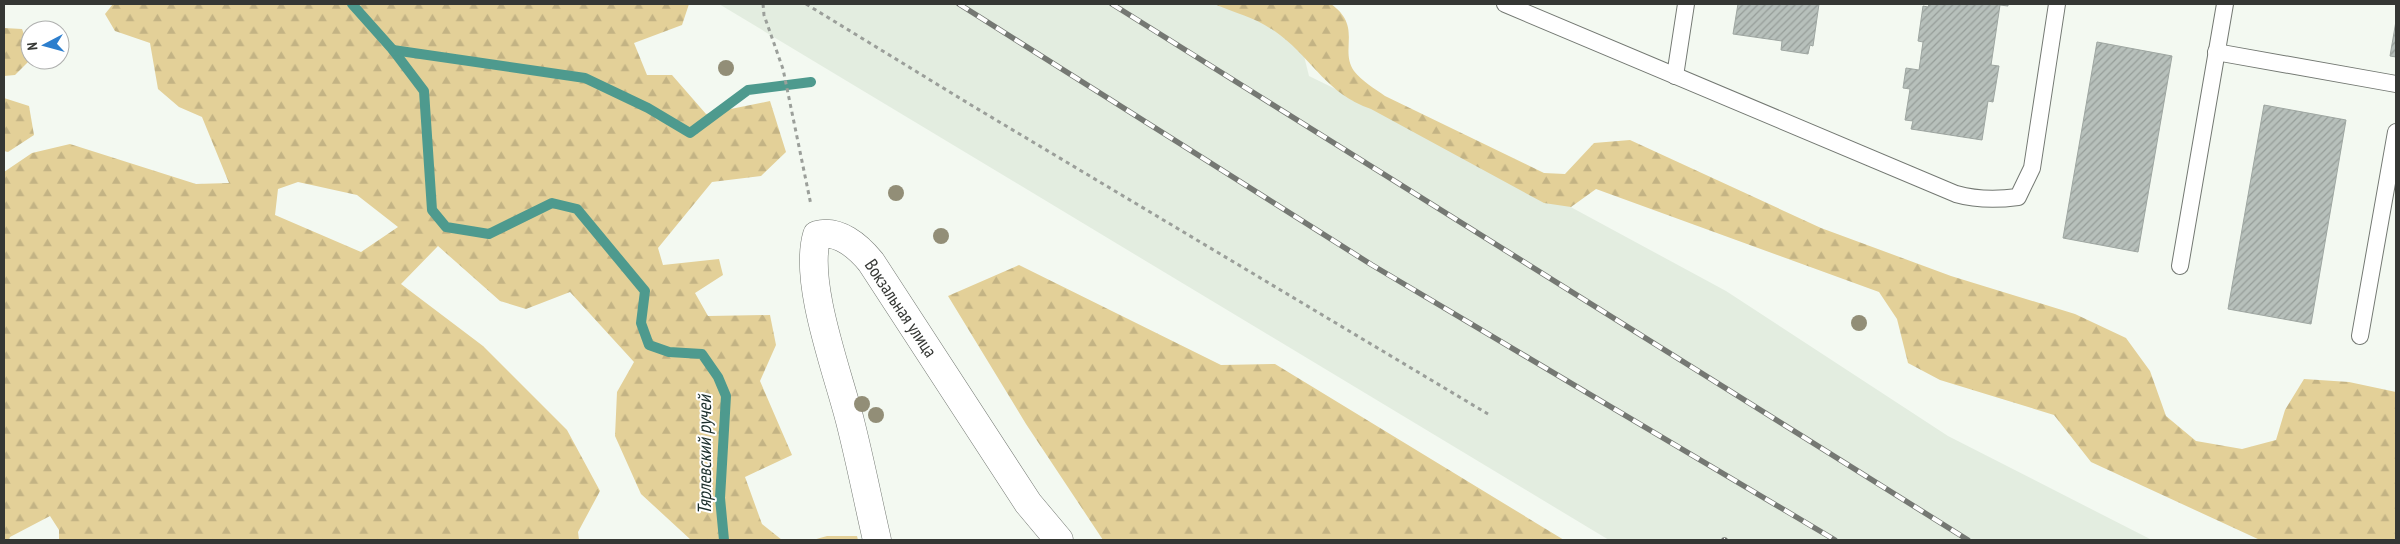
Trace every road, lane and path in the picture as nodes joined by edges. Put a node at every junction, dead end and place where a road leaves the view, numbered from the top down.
1 (763, 4) edge
2 (806, 4) edge
3 (1505, 4) edge
4 (1686, 4) edge
5 (2057, 4) edge
6 (2225, 4) edge
7 (2216, 52) junction
8 (1675, 76) junction
9 (2396, 84) edge
10 (2396, 132) edge
11 (817, 235) junction
12 (2180, 266) dead end
13 (2360, 336) dead end
14 (1488, 414) dead end
15 (877, 540) edge
16 (1059, 540) edge

1 - 11 path
2 - 14 path
3 - 8 lane
4 - 8 lane
5 - 8 lane
6 - 7 lane
7 - 9 lane
7 - 12 lane
10 - 13 lane
11 - 15 street
11 - 16 street, Вокзальная улица

